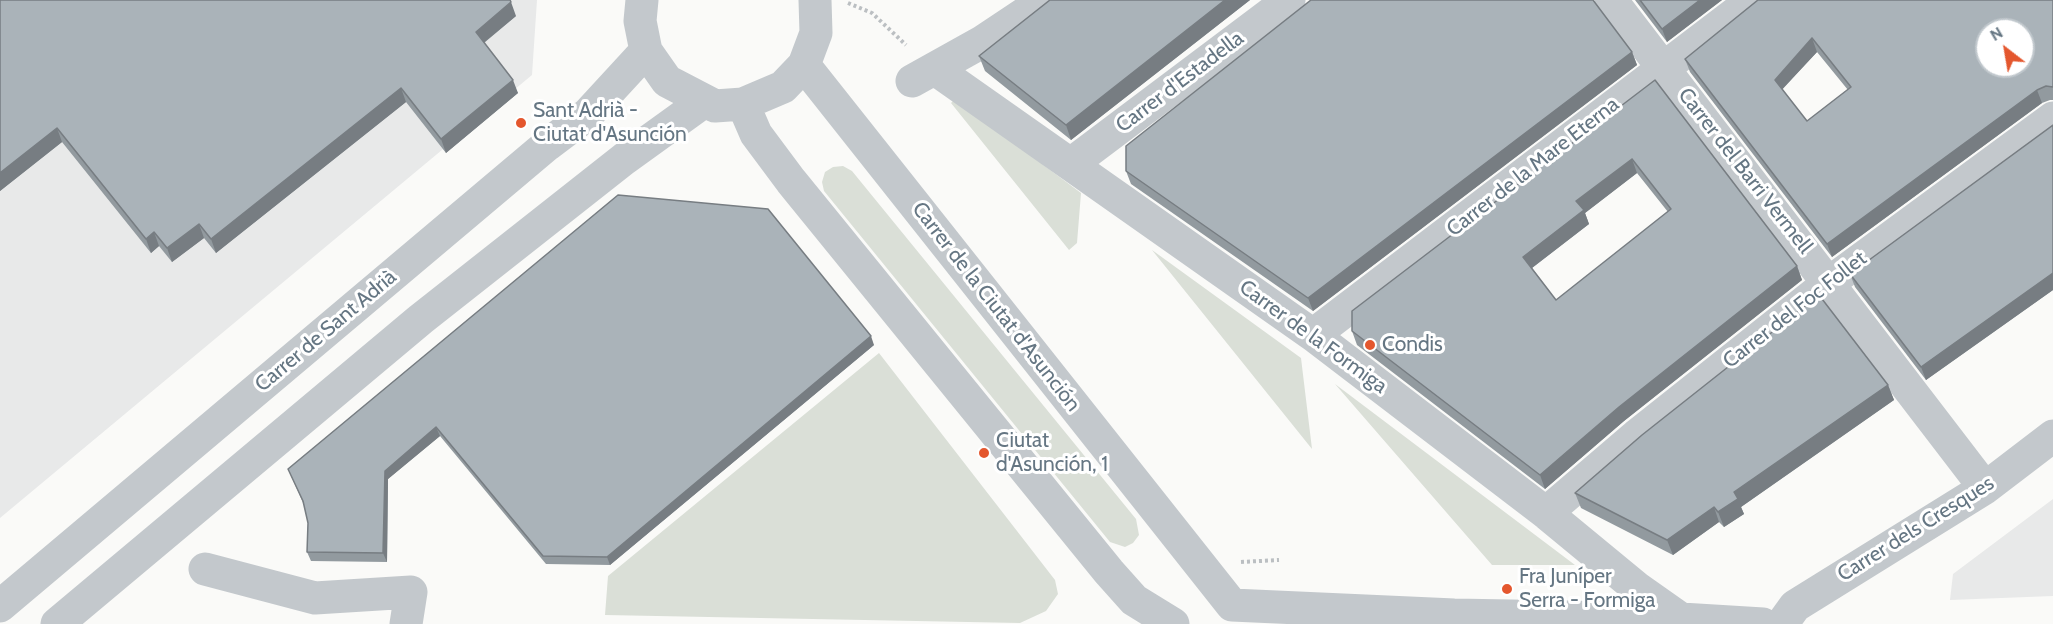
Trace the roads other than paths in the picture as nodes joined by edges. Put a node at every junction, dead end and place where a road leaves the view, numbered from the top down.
1 (642, 0) edge
2 (815, 0) edge
3 (1045, 0) edge
4 (1289, 0) edge
5 (1611, 0) edge
6 (1753, 0) edge
7 (646, 51) junction
8 (804, 65) junction
9 (1664, 67) junction
10 (703, 102) junction
11 (743, 104) junction
12 (2053, 118) edge
13 (1071, 164) junction
14 (1830, 282) junction
15 (1313, 335) junction
16 (2053, 436) edge
17 (1985, 488) junction
18 (1546, 513) junction
19 (205, 569) dead end
20 (0, 606) edge
21 (1281, 615) edge
22 (1681, 619) junction
23 (1573, 621) edge
24 (57, 624) edge
25 (406, 624) edge
26 (1173, 624) edge
27 (1763, 624) edge
28 (1782, 624) edge

1 - 7 street
2 - 8 street
3 - 13 street, Carrer de la Formiga
4 - 13 street, Carrer d'Estadella
5 - 9 street, Carrer del Barri Vermell
6 - 9 street, Carrer de la Mare Eterna
7 - 10 street
7 - 20 street, Carrer de Sant Adrià
8 - 11 street
8 - 21 street, Carrer de la Ciutat d'Asunción
9 - 14 street, Carrer del Barri Vermell
9 - 15 street, Carrer de la Mare Eterna
10 - 11 street
10 - 24 street
11 - 26 street
12 - 14 street, Carrer del Foc Follet
13 - 15 street, Carrer de la Formiga
14 - 17 street, Carrer del Barri Vermell
14 - 18 street, Carrer del Foc Follet
15 - 18 street, Carrer de la Formiga
16 - 17 street, Carrer dels Cresques
17 - 28 street, Carrer dels Cresques
18 - 22 street, Carrer de la Formiga
19 - 25 street
21 - 23 street
22 - 23 street
22 - 27 street

